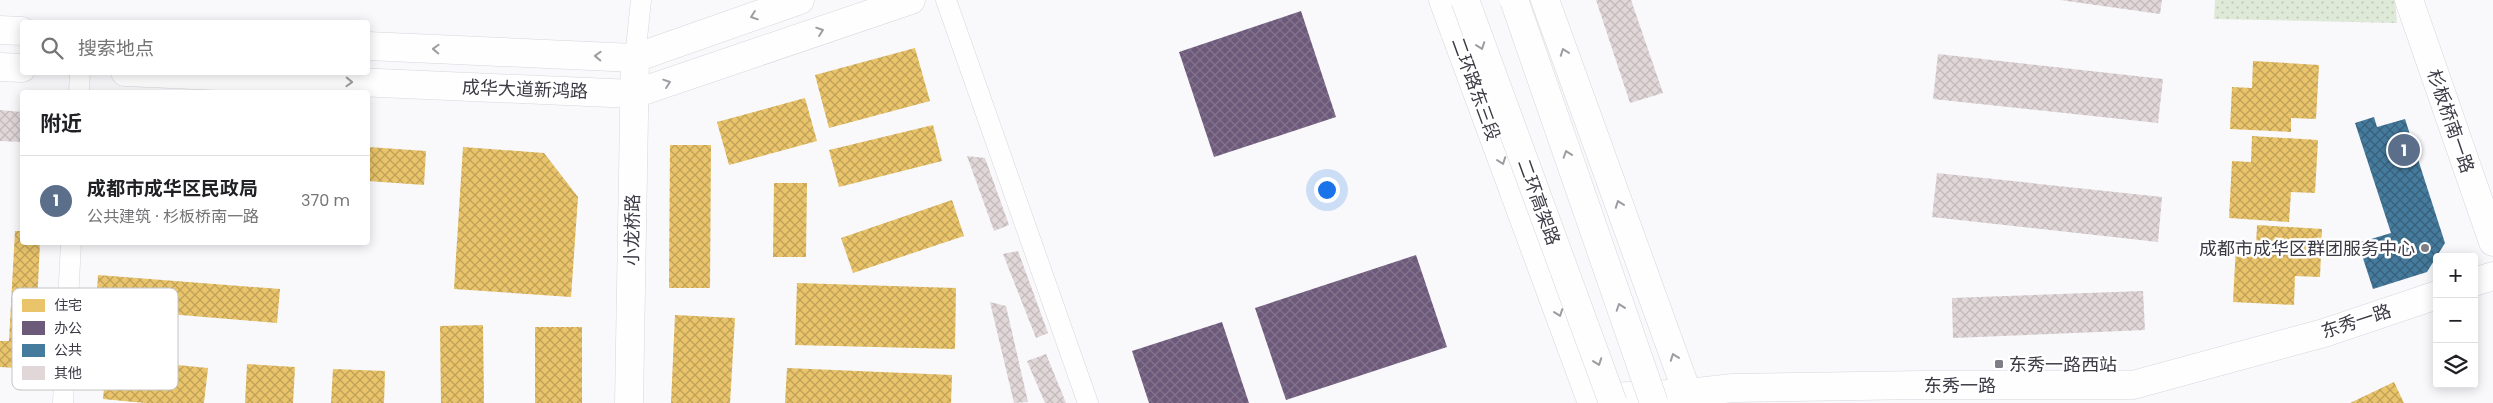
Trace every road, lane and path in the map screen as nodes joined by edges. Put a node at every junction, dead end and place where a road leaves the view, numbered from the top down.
1 (641, 0) edge
2 (800, 0) edge
3 (910, 0) edge
4 (946, 0) edge
5 (1443, 0) edge
6 (1465, 0) edge
7 (1514, 0) edge
8 (1545, 0) edge
9 (2409, 0) edge
10 (0, 30) edge
11 (20, 31) edge
12 (370, 46) edge
13 (635, 58) junction
14 (0, 67) edge
15 (20, 68) edge
16 (80, 75) edge
17 (194, 75) edge
18 (79, 90) edge
19 (634, 94) junction
20 (2493, 242) edge
21 (71, 245) edge
22 (2493, 276) edge
23 (2478, 281) edge
24 (69, 288) edge
25 (2433, 296) edge
26 (64, 390) edge
27 (1689, 398) edge
28 (1593, 402) edge
29 (63, 403) edge
30 (629, 403) edge
31 (1088, 403) edge
32 (1654, 403) edge

1 - 13 street
2 -> 13 main road, 成华大道新鸿路
19 -> 3 main road, 成华大道新鸿路
4 - 31 street
5 -> 28 main road, 二环路东三段
6 -> 28 main road, 二环高架路, bridge
32 -> 7 main road, bridge
27 -> 8 main road
9 - 20 main road, 杉板桥南一路
10 - 11 main road
13 -> 12 main road, 成华大道新鸿路
13 - 19 main road, 小龙桥路
14 - 15 main road
16 - 18 street
17 -> 19 main road, 成华大道新鸿路
19 - 30 main road, 小龙桥路
21 - 24 street
22 - 23 main road
25 - 27 main road, 东秀一路
26 - 29 street
27 - 28 main road, 东秀一路

